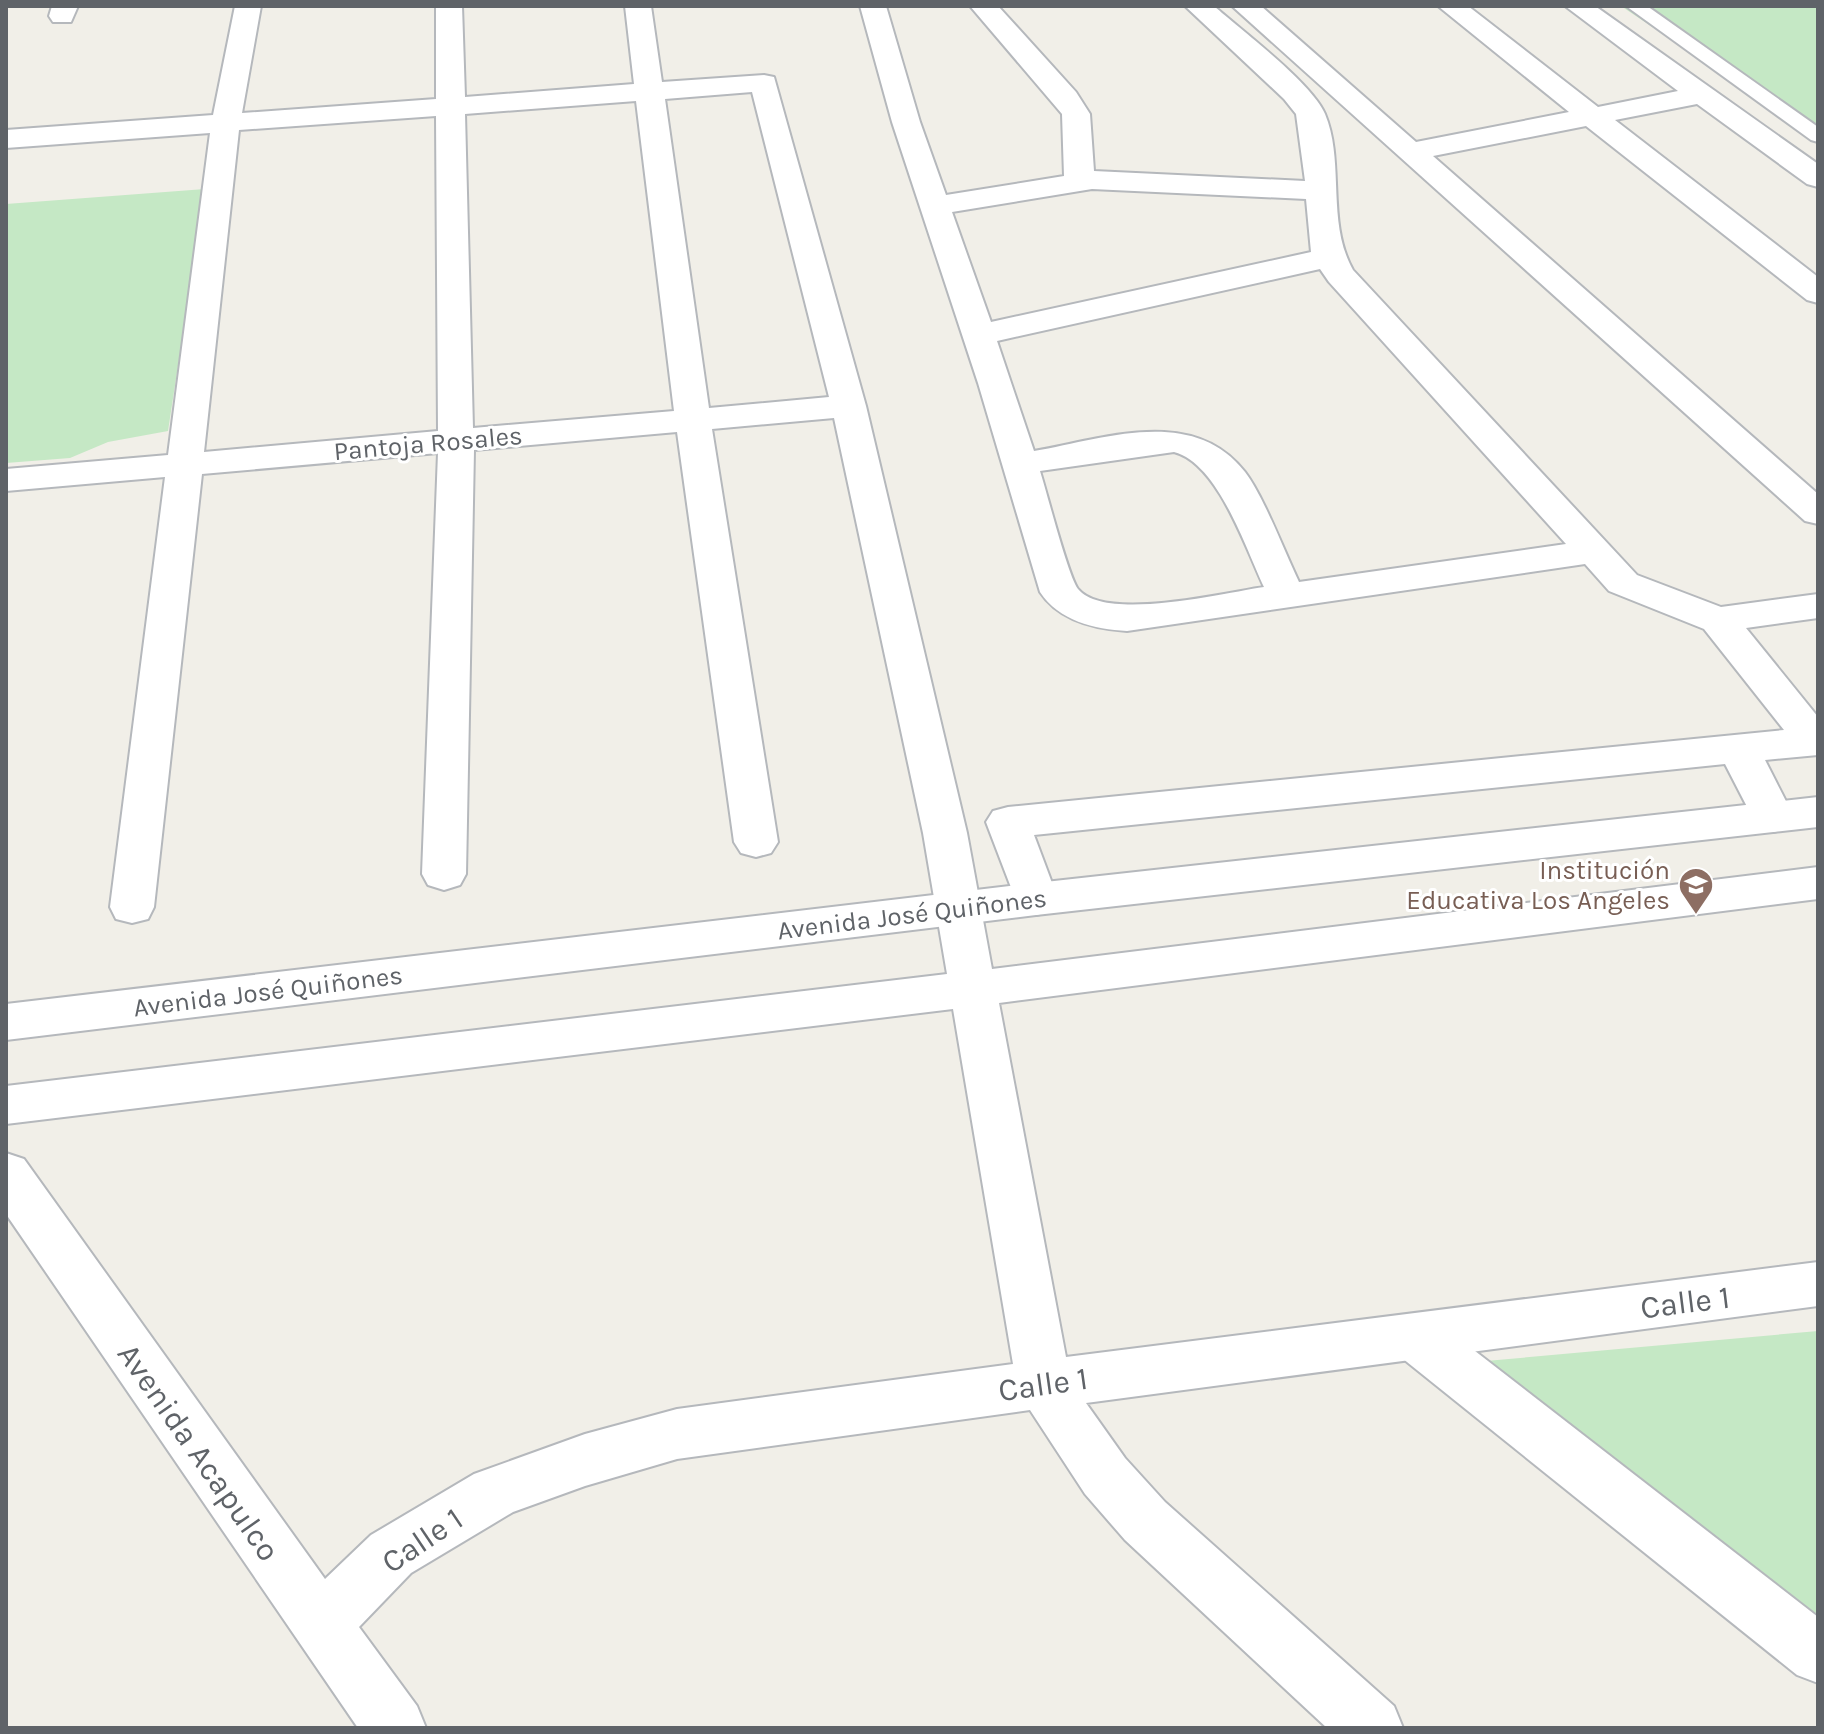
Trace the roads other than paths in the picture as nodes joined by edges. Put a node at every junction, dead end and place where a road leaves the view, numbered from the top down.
1 (248, 6) edge
2 (449, 6) edge
3 (638, 6) edge
4 (873, 6) edge
5 (983, 6) edge
6 (1198, 6) edge
7 (1245, 6) edge
8 (1451, 6) edge
9 (1578, 6) edge
10 (1635, 6) edge
11 (650, 93) junction
12 (1701, 95) junction
13 (451, 106) junction
14 (1592, 116) junction
15 (226, 121) junction
16 (1818, 136) edge
17 (6, 139) edge
18 (1410, 152) junction
19 (1818, 178) edge
20 (1079, 181) junction
21 (1319, 191) junction
22 (936, 206) junction
23 (1330, 257) junction
24 (1818, 293) edge
25 (979, 335) junction
26 (849, 406) junction
27 (693, 420) junction
28 (456, 440) junction
29 (1020, 464) junction
30 (184, 465) junction
31 (6, 480) edge
32 (1818, 513) edge
33 (1596, 551) junction
34 (1287, 596) junction
35 (1818, 606) edge
36 (1718, 620) junction
37 (1816, 741) edge
38 (1738, 748) junction
39 (1818, 812) edge
40 (1773, 817) junction
41 (756, 842) dead end
42 (444, 874) dead end
43 (1818, 883) edge
44 (1036, 899) junction
45 (132, 907) dead end
46 (959, 908) junction
47 (973, 989) junction
48 (6, 1022) edge
49 (6, 1105) edge
50 (6, 1174) edge
51 (1818, 1284) edge
52 (1416, 1337) junction
53 (1044, 1384) junction
54 (320, 1625) junction
55 (1818, 1654) edge
56 (395, 1728) edge
57 (1372, 1728) edge

1 - 15 street
2 - 13 street
3 - 11 street
4 - 22 street
5 - 20 street
6 - 21 street
7 - 18 street
8 - 14 street
9 - 12 street
10 - 16 lane
11 - 13 street
11 - 26 street
11 - 27 street
12 - 14 street
12 - 19 street
13 - 15 street
13 - 28 street
14 - 18 street
14 - 24 street
15 - 17 street
15 - 30 street
18 - 32 street
20 - 21 street
20 - 22 street
21 - 23 street
22 - 25 street
23 - 25 street
23 - 33 street
25 - 29 street
26 - 27 street, Pantoja Rosales
26 - 46 street
27 - 28 street, Pantoja Rosales
27 - 41 street
28 - 30 street, Pantoja Rosales
28 - 42 street
29 - 34 street
29 - 34 street
30 - 31 street, Pantoja Rosales
30 - 45 street
33 - 34 street
33 - 36 street
35 - 36 street
36 - 37 street
37 - 38 street
38 - 40 street
38 - 44 street
39 - 40 street, Avenida José Quiñones
40 - 44 street, Avenida José Quiñones
43 - 47 street
44 - 46 street, Avenida José Quiñones
46 - 47 street
46 - 48 street, Avenida José Quiñones
47 - 49 street
47 - 53 street
50 - 54 street, Avenida Acapulco
51 - 52 street, Calle 1
52 - 53 street, Calle 1
52 - 55 street
53 - 54 street, Calle 1
53 - 57 street
54 - 56 street, Avenida Acapulco

